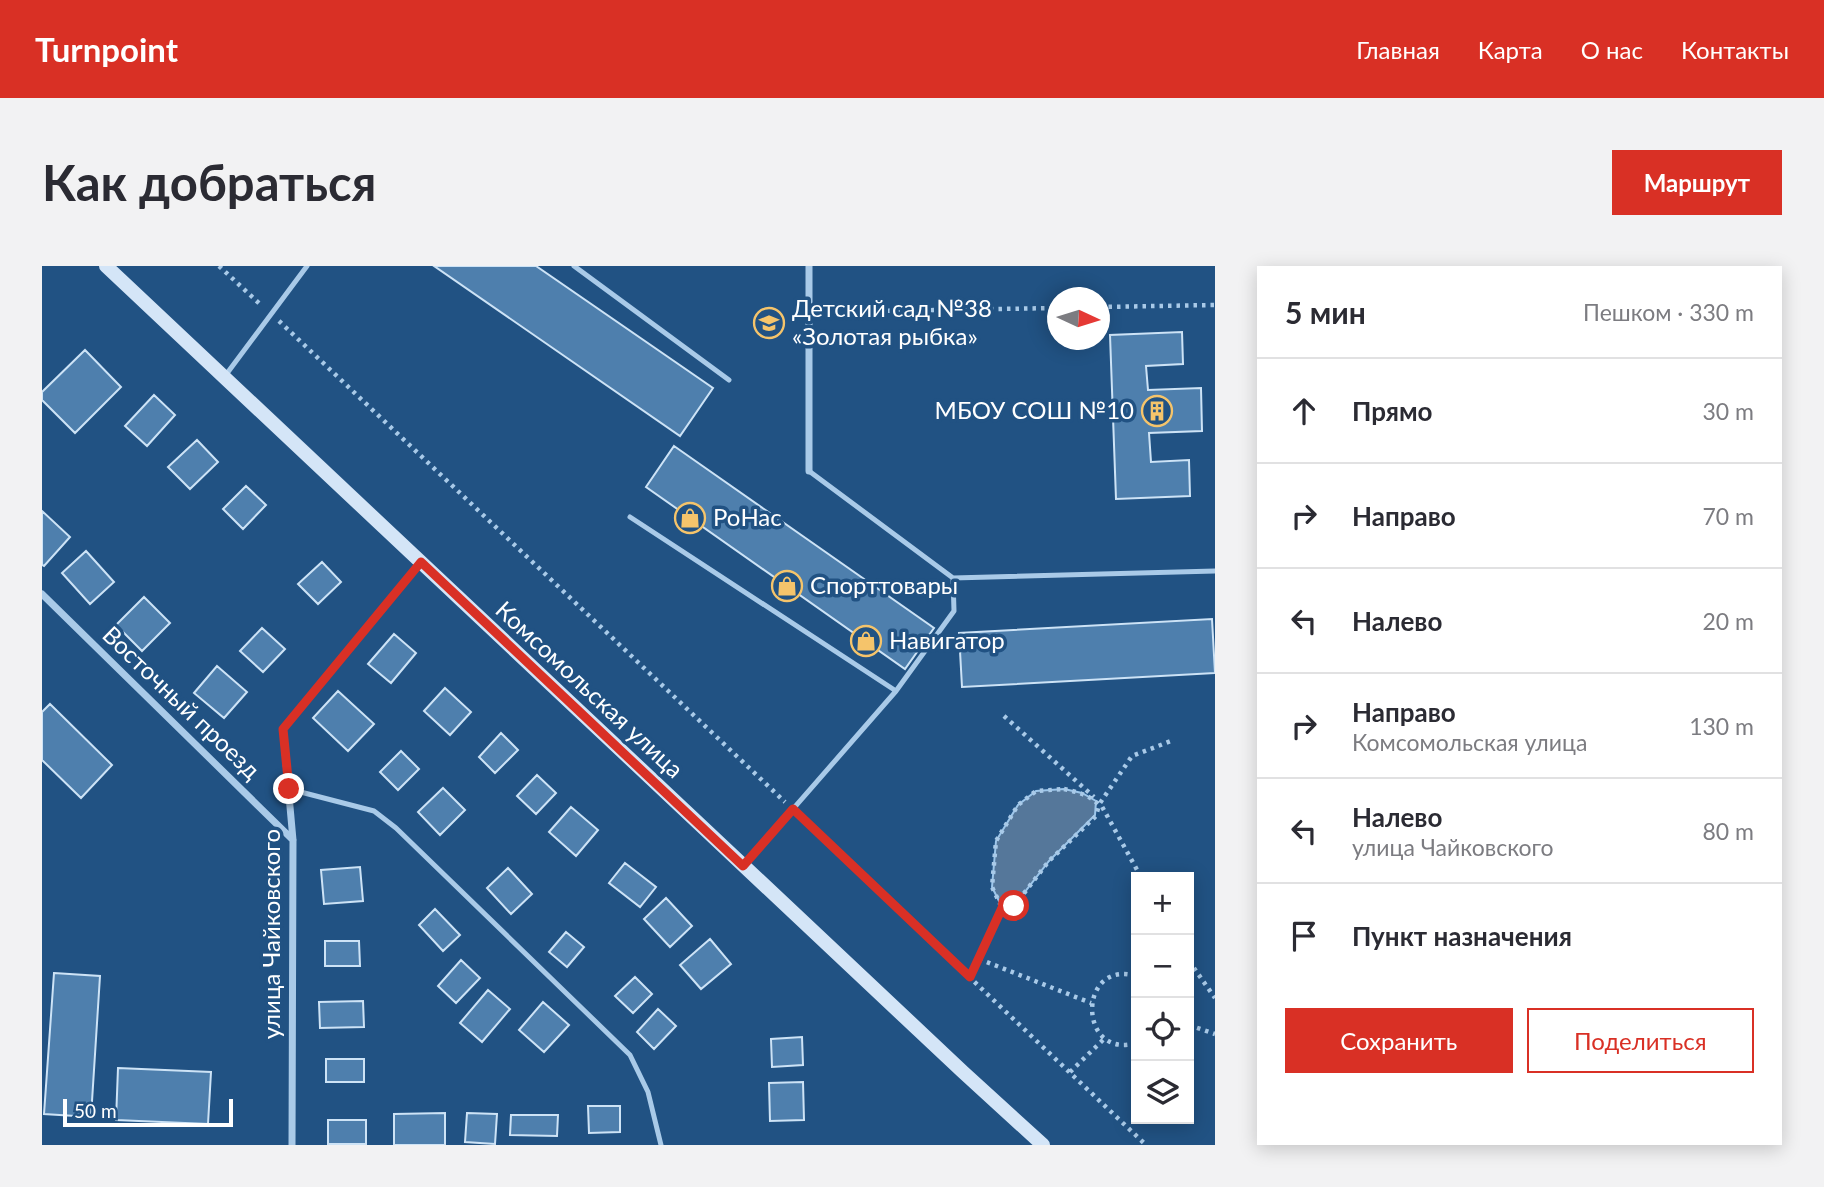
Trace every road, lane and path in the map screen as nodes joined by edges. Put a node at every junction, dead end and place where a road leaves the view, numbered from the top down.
1 (106, 266) edge
2 (219, 266) edge
3 (307, 266) edge
4 (574, 266) edge
5 (809, 266) edge
6 (1215, 305) edge
7 (1110, 307) edge
8 (1047, 308) edge
9 (809, 311) junction
10 (271, 314) junction
11 (225, 376) junction
12 (729, 380) dead end
13 (809, 471) joint
14 (630, 517) dead end
15 (421, 562) junction
16 (1215, 571) edge
17 (953, 578) junction
18 (42, 594) edge
19 (896, 691) junction
20 (1004, 716) dead end
21 (1171, 741) dead end
22 (289, 789) junction
23 (1100, 803) junction
24 (793, 809) junction
25 (293, 840) junction
26 (743, 866) junction
27 (1138, 872) edge
28 (1002, 908) junction
29 (979, 959) junction
30 (1194, 968) edge
31 (1131, 976) edge
32 (970, 977) junction
33 (1215, 998) edge
34 (1091, 1003) junction
35 (1194, 1027) edge
36 (1215, 1034) edge
37 (1105, 1038) junction
38 (1131, 1043) edge
39 (1070, 1072) junction
40 (292, 1145) edge
41 (661, 1145) edge
42 (1043, 1145) edge
43 (1146, 1145) edge

1 - 11 main road, Комсомольская улица
2 - 10 path
3 - 10 lane
4 - 12 lane
5 - 9 street
6 - 7 path
8 - 9 path
9 - 13 street
10 - 11 lane
10 - 24 path
11 - 15 main road, Комсомольская улица
13 - 17 lane
14 - 19 lane
15 - 22 street, улица Чайковского
15 - 26 main road, Комсомольская улица
16 - 17 lane
17 - 19 lane
18 - 25 street, Восточный проезд
19 - 24 lane
20 - 23 path
21 - 23 path
22 - 25 street, улица Чайковского
22 - 41 lane
23 - 27 path
24 - 26 lane
24 - 32 path
25 - 40 street, улица Чайковского
26 - 42 main road, Комсомольская улица
28 - 28 path
28 - 29 path
29 - 32 path
29 - 34 path
30 - 33 path
31 - 34 path
32 - 39 path
34 - 37 path
35 - 36 path
37 - 38 path
37 - 39 path
39 - 43 path

